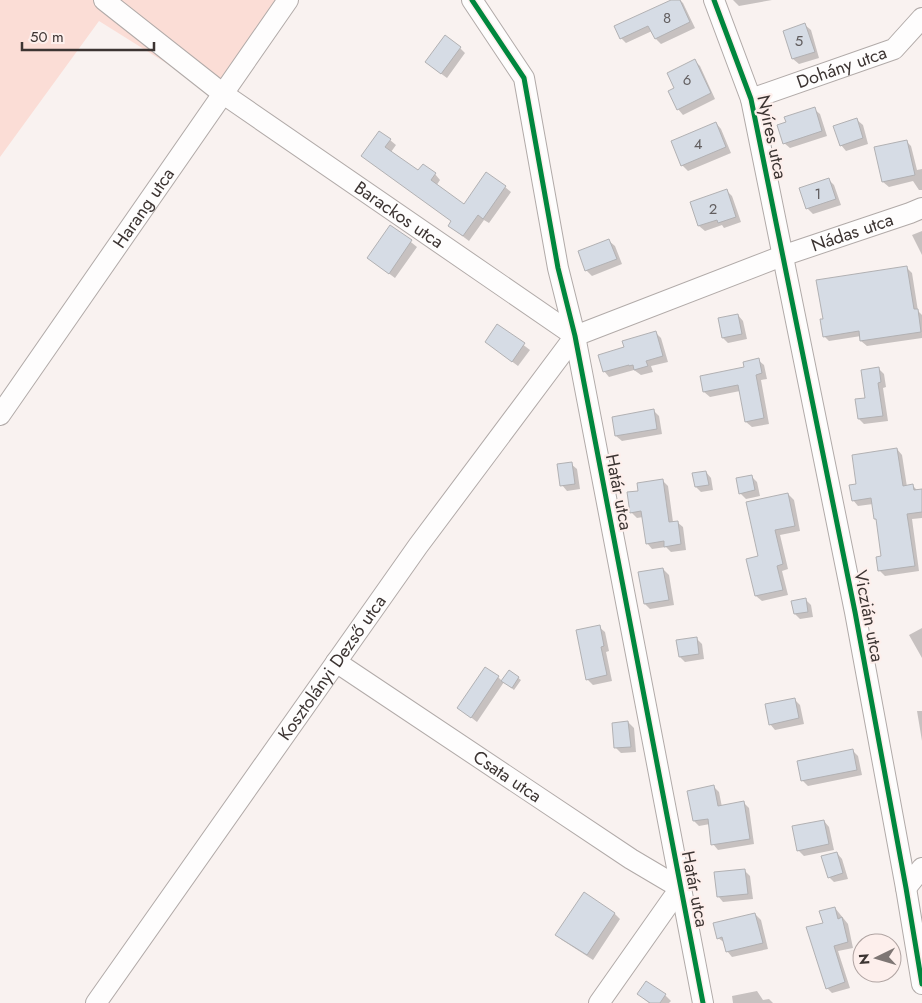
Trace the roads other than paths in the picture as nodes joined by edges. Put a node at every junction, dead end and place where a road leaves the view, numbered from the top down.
1 (104, 0) edge
2 (288, 0) edge
3 (472, 0) edge
4 (714, 0) edge
5 (922, 18) edge
6 (222, 93) junction
7 (751, 99) junction
8 (922, 208) edge
9 (782, 256) junction
10 (575, 336) junction
11 (0, 415) edge
12 (336, 662) junction
13 (922, 868) edge
14 (680, 888) junction
15 (906, 888) junction
16 (922, 984) edge
17 (96, 1003) edge
18 (599, 1003) edge
19 (703, 1003) edge

1 - 6 street, Barackos utca
2 - 6 street, Harang utca
3 - 10 street, Határ utca
4 - 7 street, Nyíres utca
5 - 7 street, Dohány utca
6 - 10 street, Barackos utca
6 - 11 street, Harang utca
7 - 9 street, Nyíres utca
8 - 9 street, Nádas utca
9 - 10 street
9 - 15 street, Viczián utca
10 - 12 street, Kosztolányi Dezső utca
10 - 14 street, Határ utca
12 - 14 street, Csata utca
12 - 17 street, Kosztolányi Dezső utca
13 - 15 street
14 - 18 street
14 - 19 street, Határ utca
15 - 16 street, Viczián utca

